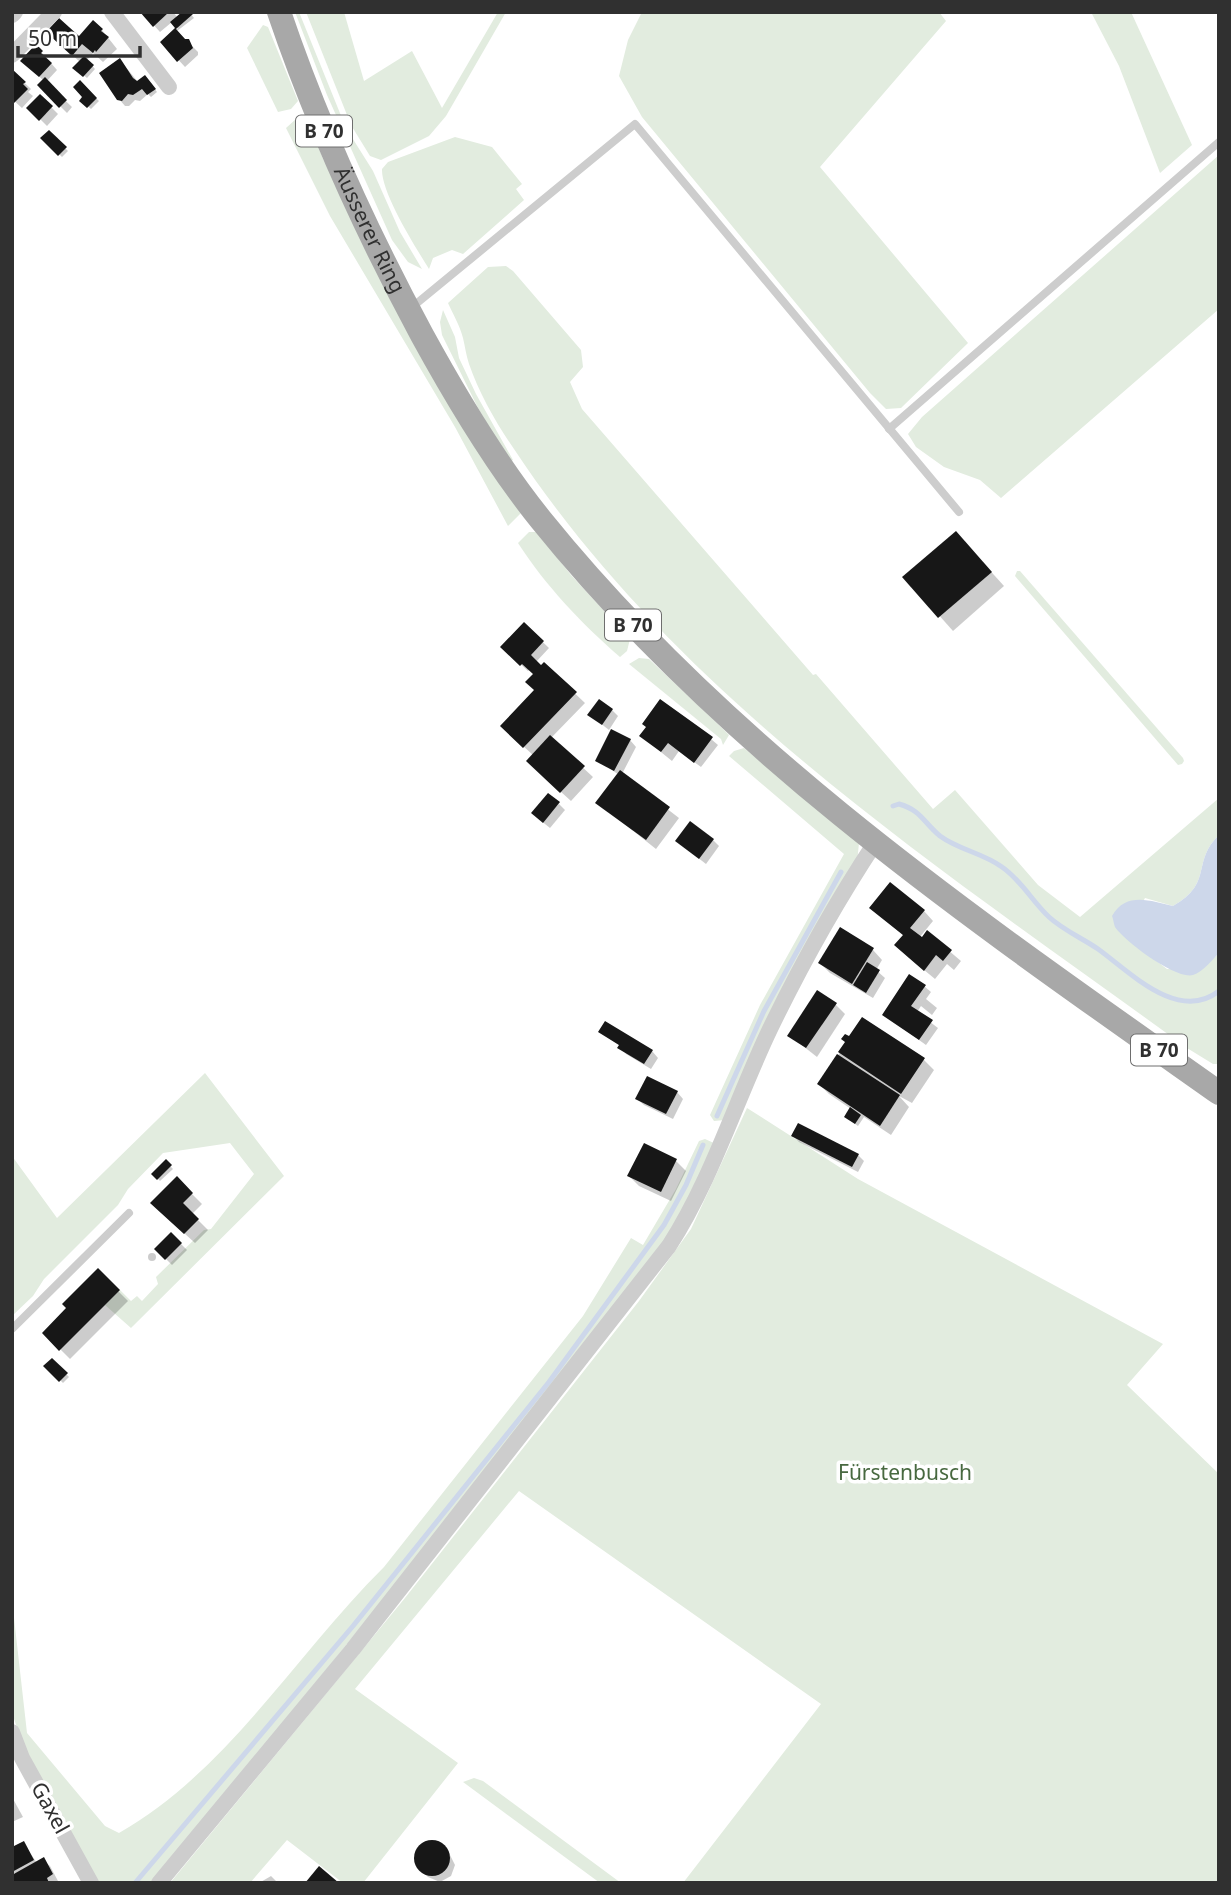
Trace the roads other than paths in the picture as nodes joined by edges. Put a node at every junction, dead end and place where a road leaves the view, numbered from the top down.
1 (112, 12) edge
2 (279, 12) edge
3 (49, 14) edge
4 (12, 55) edge
5 (169, 87) dead end
6 (1219, 142) edge
7 (408, 310) junction
8 (889, 429) junction
9 (959, 512) dead end
10 (875, 843) junction
11 (1215, 1086) edge
12 (129, 1213) dead end
13 (12, 1329) edge
14 (12, 1732) edge
15 (91, 1883) edge
16 (159, 1883) edge

1 - 5 street
2 - 7 main road, Äusserer Ring / B 70
3 - 4 street
6 - 8 lane
7 - 8 lane
7 - 10 main road, Äusserer Ring / B 70
8 - 9 lane
10 - 11 main road, B 70
10 - 16 street
12 - 13 lane
14 - 15 street, Gaxel

